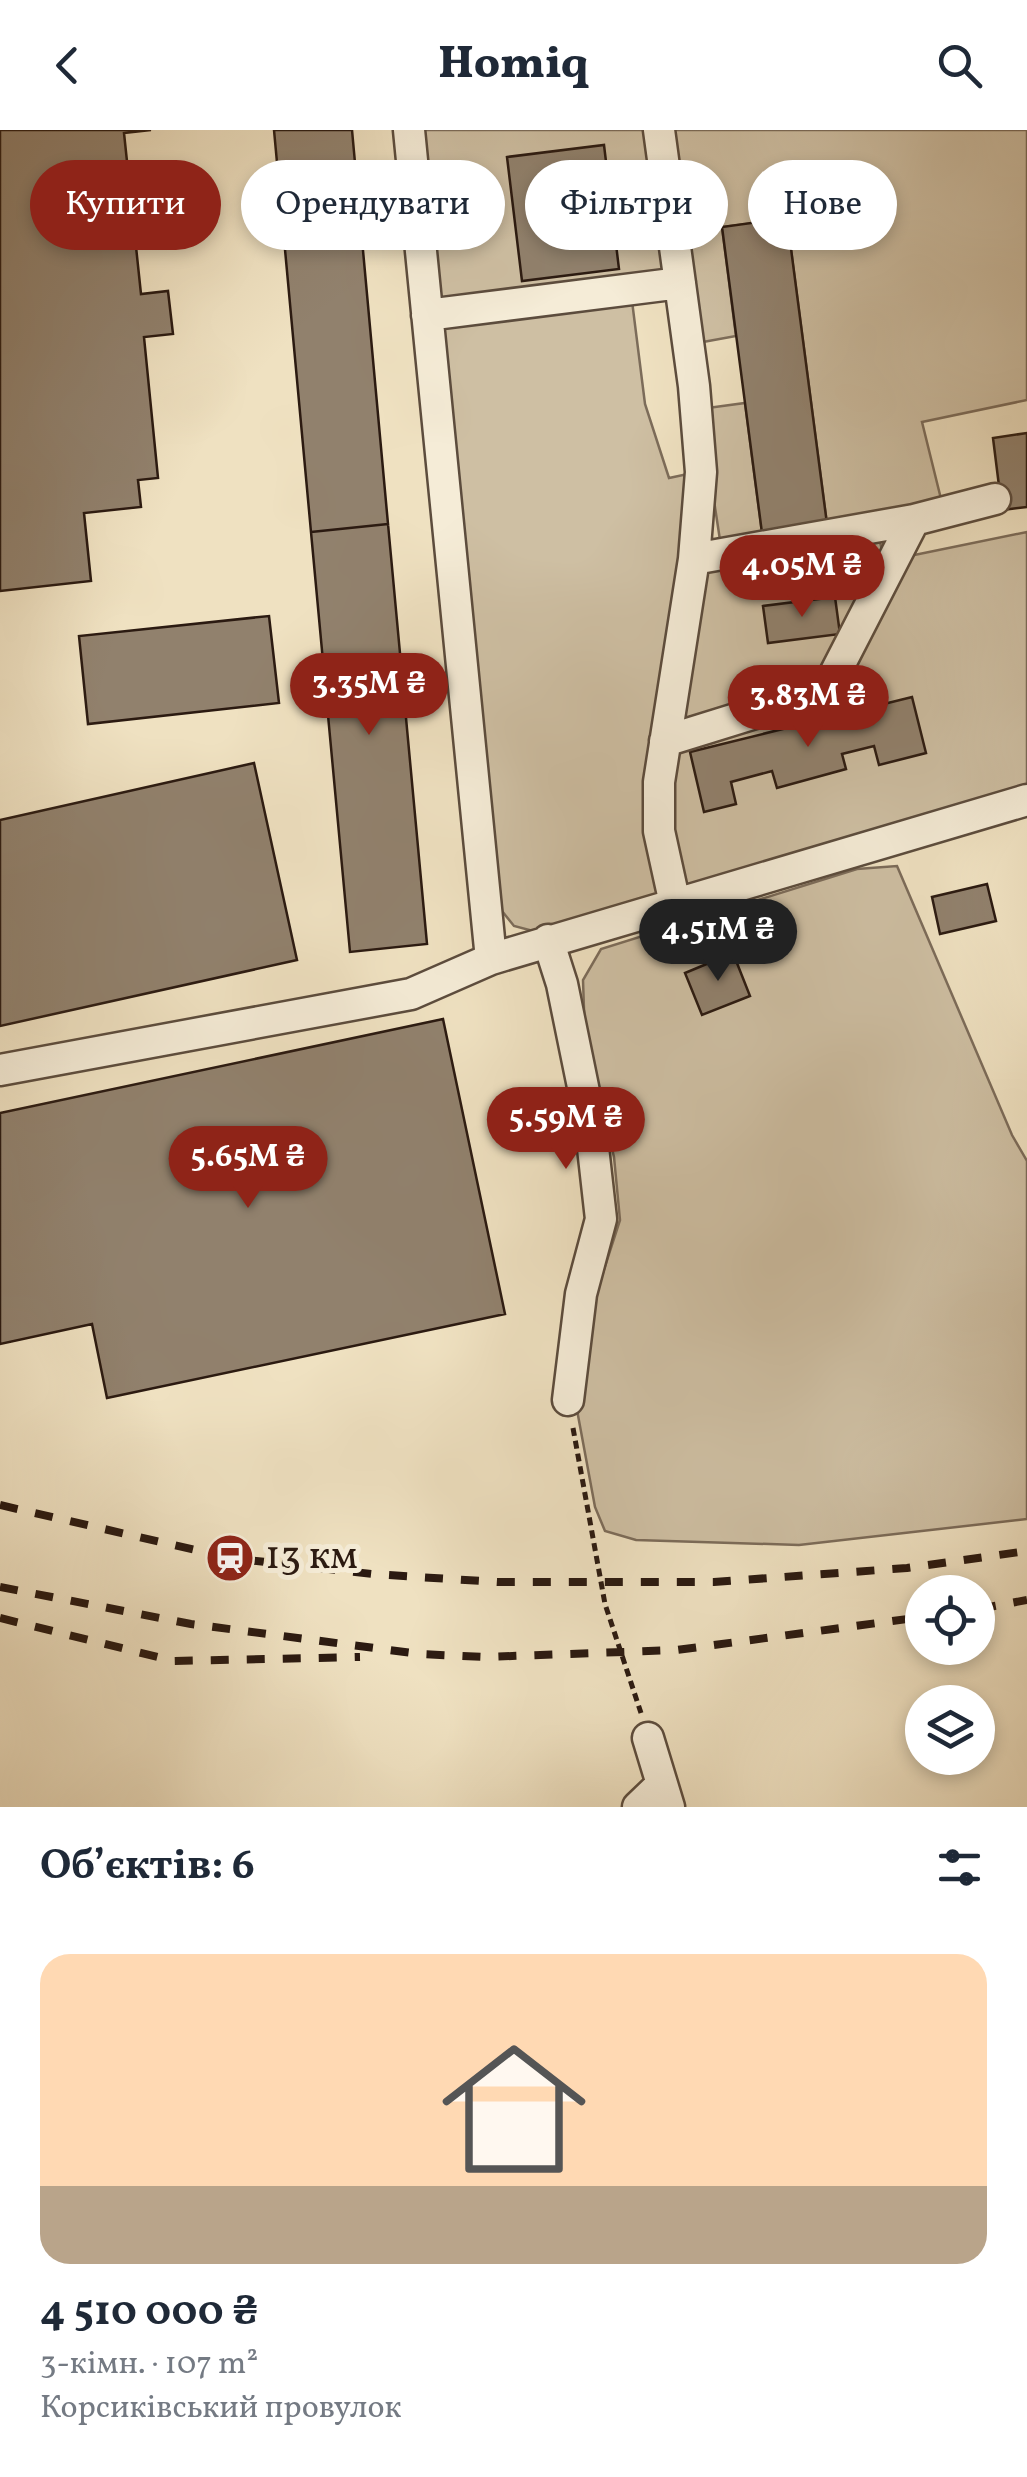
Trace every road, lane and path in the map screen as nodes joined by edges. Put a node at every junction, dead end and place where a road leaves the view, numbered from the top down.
1 (409, 130) edge
2 (659, 130) edge
3 (680, 283) junction
4 (427, 315) junction
5 (995, 499) dead end
6 (914, 520) junction
7 (694, 558) junction
8 (665, 741) junction
9 (1027, 800) edge
10 (675, 904) junction
11 (548, 940) junction
12 (491, 959) junction
13 (0, 1070) edge
14 (568, 1400) joint
15 (648, 1738) joint
16 (666, 1796) edge
17 (638, 1807) edge

1 - 4 street
2 - 3 street
3 - 4 street
3 - 7 street
4 - 12 street
5 - 6 street
6 - 7 street
6 - 8 street
7 - 8 street
8 - 10 street
9 - 10 street
10 - 11 street
11 - 12 street
11 - 14 street
12 - 13 street
14 - 15 path
15 - 16 street
16 - 17 street

